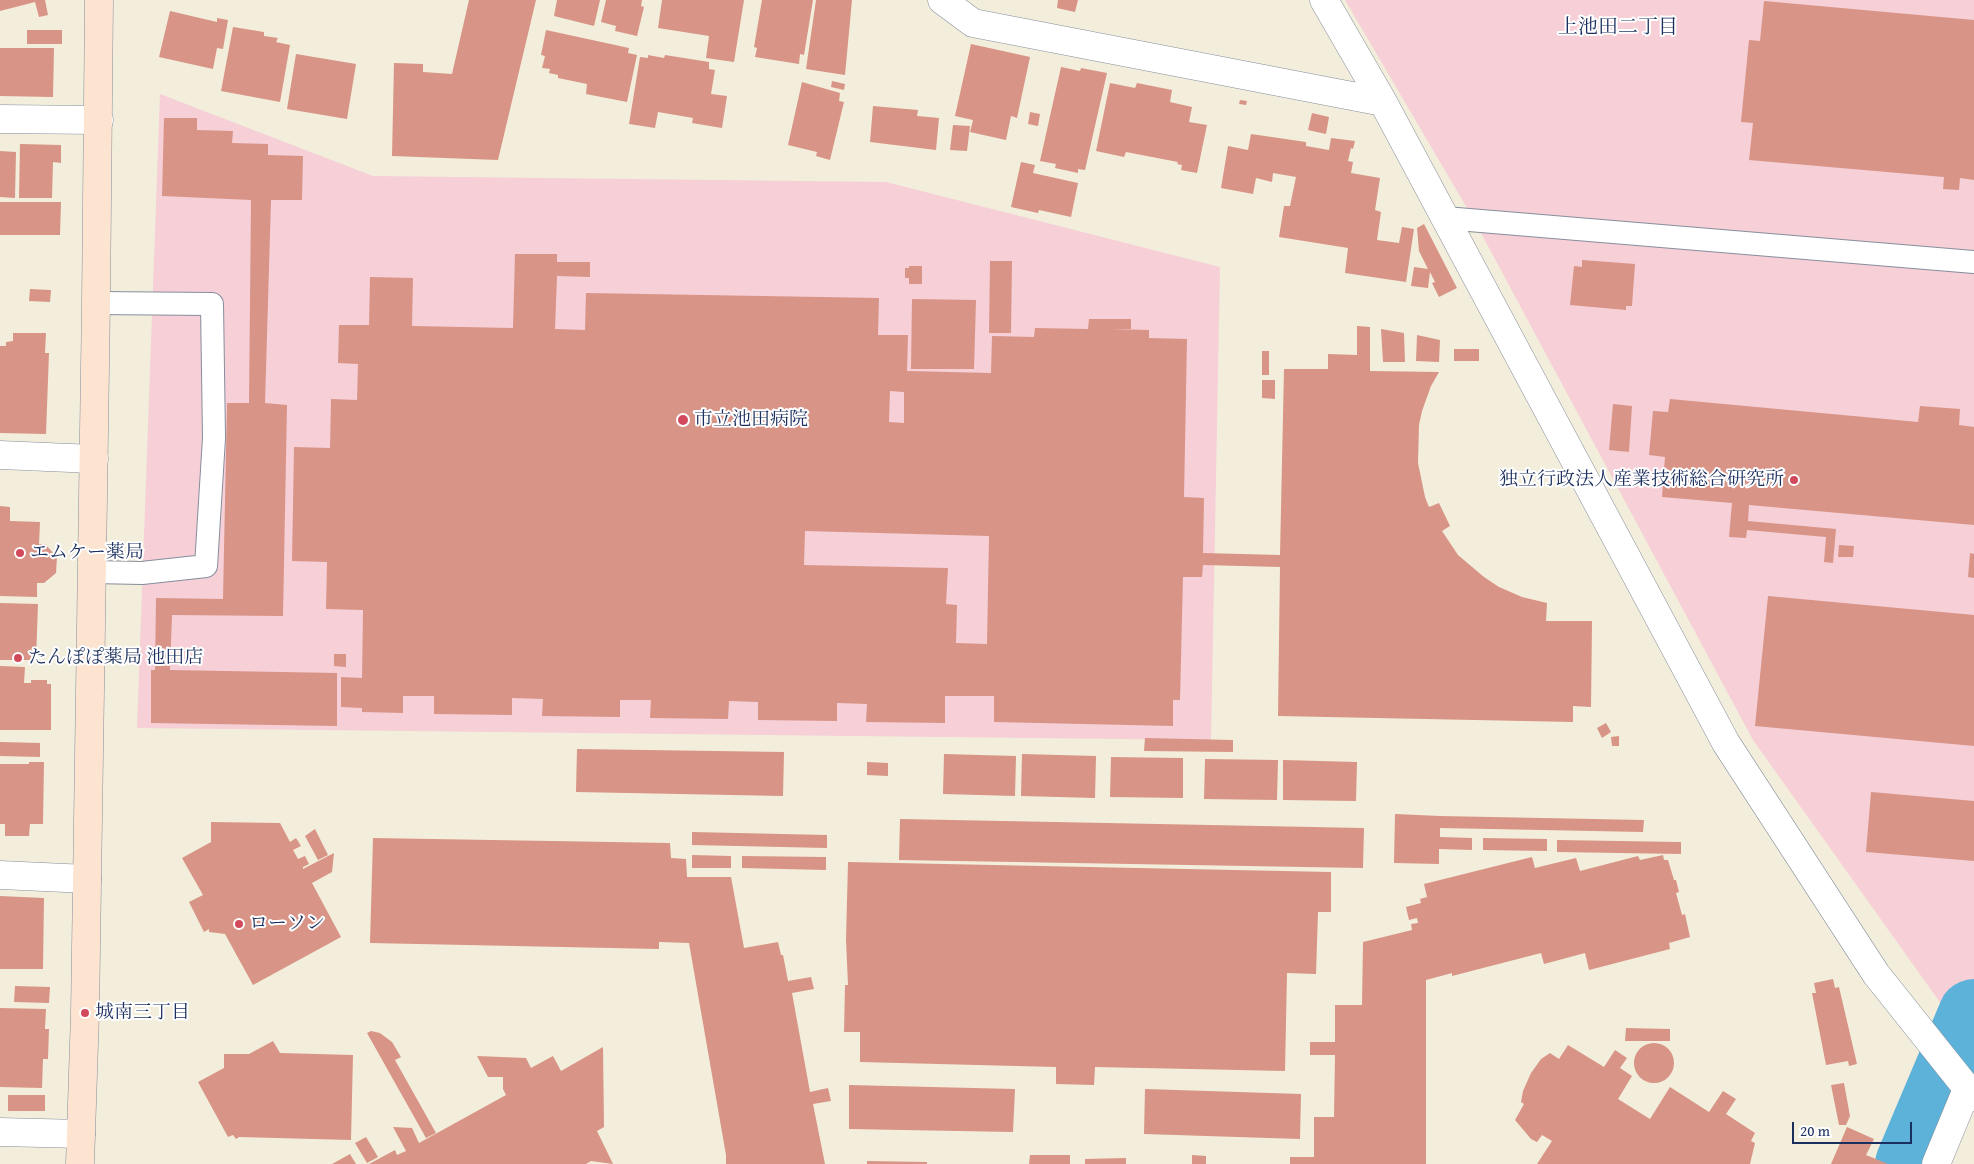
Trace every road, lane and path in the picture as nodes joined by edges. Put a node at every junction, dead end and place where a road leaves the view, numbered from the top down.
1 (99, 0) edge
2 (942, 0) edge
3 (1324, 0) edge
4 (1383, 102) junction
5 (0, 118) edge
6 (98, 120) junction
7 (1445, 218) junction
8 (1974, 262) edge
9 (96, 303) junction
10 (0, 455) edge
11 (94, 459) junction
12 (92, 572) junction
13 (0, 875) edge
14 (87, 879) junction
15 (1971, 1093) edge
16 (0, 1132) edge
17 (81, 1134) junction
18 (80, 1164) edge
19 (1936, 1164) edge

1 - 6 street
2 - 4 street
3 - 4 street
4 - 7 street
5 - 6 street
6 - 9 street
7 - 8 lane
7 - 15 street
9 - 11 street
9 - 12 lane
10 - 11 street
11 - 12 street
12 - 14 street
13 - 14 street
14 - 17 street
15 - 19 street
16 - 17 street
17 - 18 street

